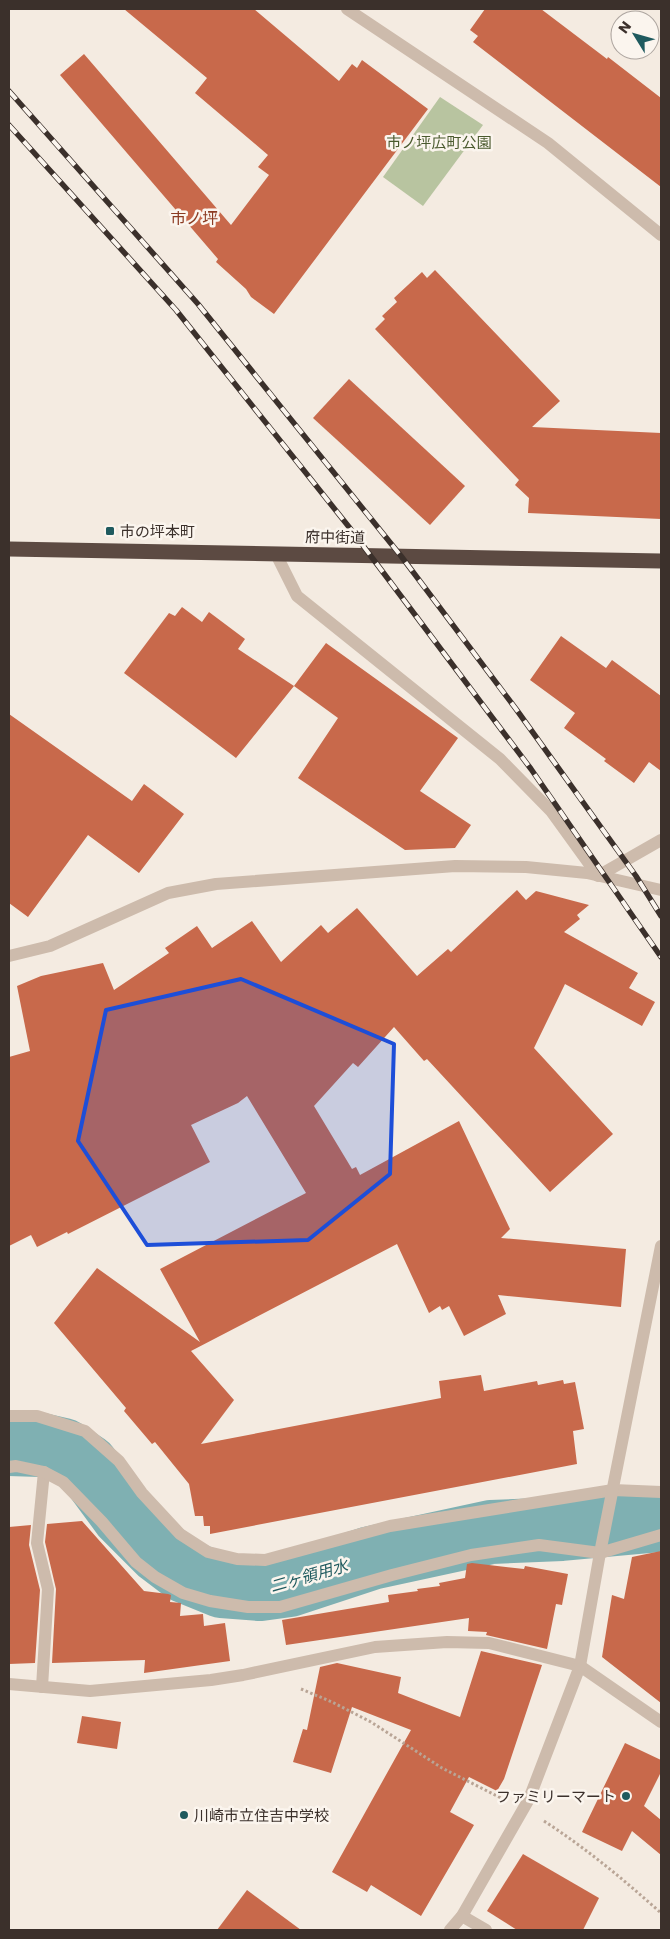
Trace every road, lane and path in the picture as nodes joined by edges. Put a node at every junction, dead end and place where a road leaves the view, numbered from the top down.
1 (347, 9) edge
2 (661, 234) edge
3 (9, 549) edge
4 (276, 554) junction
5 (661, 561) edge
6 (661, 840) edge
7 (598, 876) junction
8 (661, 890) edge
9 (9, 956) edge
10 (661, 1246) edge
11 (9, 1416) edge
12 (9, 1466) edge
13 (44, 1472) junction
14 (613, 1490) junction
15 (661, 1492) edge
16 (661, 1535) edge
17 (600, 1553) junction
18 (580, 1666) junction
19 (9, 1684) edge
20 (293, 1686) dead end
21 (42, 1687) junction
22 (661, 1722) edge
23 (524, 1808) junction
24 (661, 1913) edge
25 (462, 1916) junction
26 (450, 1930) edge
27 (486, 1930) edge

1 - 2 street
3 - 4 highway, 府中街道
4 - 5 highway, 府中街道
4 - 7 street
6 - 7 street
7 - 8 street
7 - 9 street
10 - 14 street
11 - 14 street
12 - 13 street
13 - 17 street
13 - 21 street
14 - 15 street
14 - 17 street
16 - 17 street
17 - 18 street
18 - 21 street
18 - 22 street
18 - 23 street
19 - 21 street
20 - 23 path
23 - 24 path
23 - 25 street
25 - 26 street
25 - 27 street

